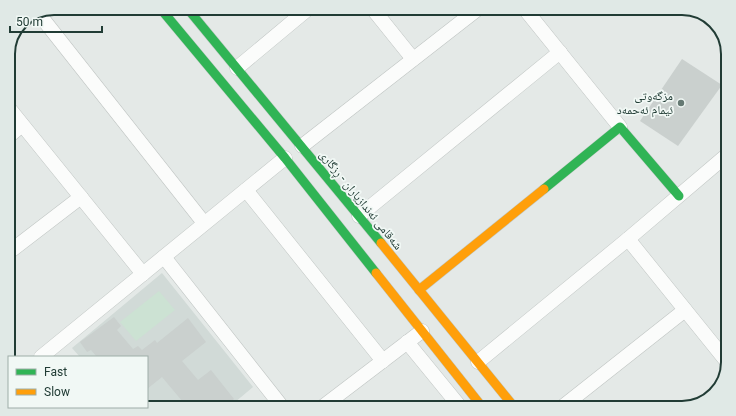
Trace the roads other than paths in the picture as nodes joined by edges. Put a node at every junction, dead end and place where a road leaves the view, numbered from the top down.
1 (166, 15) edge
2 (193, 15) edge
3 (301, 15) edge
4 (378, 15) edge
5 (470, 15) edge
6 (530, 15) edge
7 (41, 17) edge
8 (560, 52) junction
9 (413, 59) junction
10 (237, 68) junction
11 (15, 116) edge
12 (22, 125) junction
13 (620, 127) junction
14 (15, 131) edge
15 (302, 146) junction
16 (285, 158) junction
17 (721, 160) edge
18 (246, 190) junction
19 (679, 196) junction
20 (81, 197) junction
21 (359, 216) junction
22 (204, 224) junction
23 (628, 240) junction
24 (15, 248) edge
25 (164, 257) junction
26 (384, 265) junction
27 (143, 274) junction
28 (420, 290) junction
29 (685, 310) junction
30 (422, 331) junction
31 (407, 342) junction
32 (721, 354) edge
33 (42, 356) edge
34 (383, 361) junction
35 (478, 362) junction
36 (277, 401) edge
37 (335, 401) edge
38 (455, 401) edge
39 (477, 401) edge
40 (509, 401) edge
41 (570, 401) edge

1 - 16 street, شەقامی ئەندازیاران - ڕزگاری
2 - 10 street, شەقامی ئەندازیاران - ڕزگاری
3 - 10 street
4 - 9 street
5 - 9 street
6 - 8 street
7 - 22 street
8 - 13 street
8 - 21 street
9 - 15 street
10 - 15 street, شەقامی ئەندازیاران - ڕزگاری
11 - 12 street
12 - 14 street
12 - 20 street
13 - 19 street
13 - 28 street
15 - 21 street, شەقامی ئەندازیاران - ڕزگاری
16 - 18 street
16 - 26 street, شەقامی ئەندازیاران - ڕزگاری
17 - 19 street
18 - 22 street
18 - 34 street
19 - 23 street
20 - 24 street
20 - 27 street
21 - 26 street, شەقامی ئەندازیاران - ڕزگاری
22 - 25 street
23 - 29 street
23 - 35 street
25 - 27 street
25 - 36 street
26 - 28 street, شەقامی ئەندازیاران - ڕزگاری
26 - 30 street, شەقامی ئەندازیاران - ڕزگاری
27 - 33 street
28 - 35 street, شەقامی ئەندازیاران - ڕزگاری
29 - 32 street
29 - 41 street
30 - 31 street
30 - 39 street, شەقامی ئەندازیاران - ڕزگاری
31 - 34 street
31 - 38 street
34 - 37 street
35 - 40 street, شەقامی ئەندازیاران - ڕزگاری

